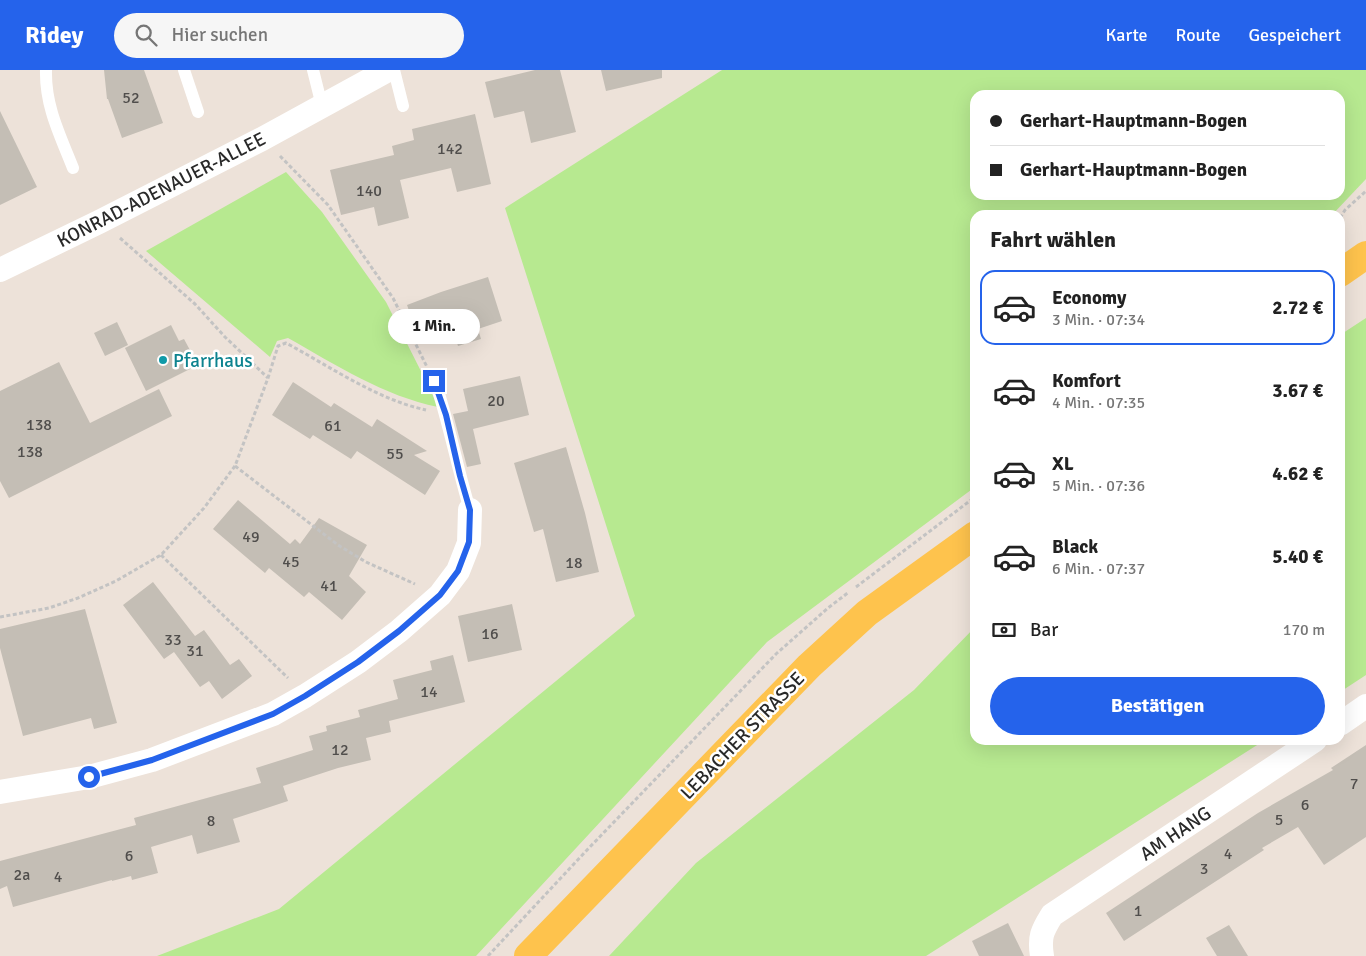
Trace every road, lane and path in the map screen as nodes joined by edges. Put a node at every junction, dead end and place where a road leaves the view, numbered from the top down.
1 (46, 70) edge
2 (184, 70) edge
3 (313, 70) edge
4 (388, 70) edge
5 (394, 70) edge
6 (322, 106) junction
7 (403, 106) dead end
8 (198, 112) dead end
9 (262, 139) junction
10 (73, 168) dead end
11 (1366, 191) edge
12 (1345, 210) edge
13 (99, 222) junction
14 (1366, 254) edge
15 (1345, 269) edge
16 (0, 270) edge
17 (268, 378) junction
18 (434, 381) joint
19 (446, 415) junction
20 (235, 466) junction
21 (470, 510) joint
22 (970, 539) edge
23 (161, 555) junction
24 (440, 595) junction
25 (0, 617) edge
26 (305, 696) junction
27 (1366, 706) edge
28 (1345, 721) edge
29 (1308, 745) edge
30 (0, 792) edge
31 (528, 956) edge
32 (1042, 956) edge

1 - 10 lane
2 - 8 lane
3 - 6 lane
4 - 6 street, KONRAD-ADENAUER-ALLEE
5 - 7 lane
6 - 9 street, KONRAD-ADENAUER-ALLEE
9 - 13 street, KONRAD-ADENAUER-ALLEE
9 - 18 path
11 - 12 path
13 - 16 street, KONRAD-ADENAUER-ALLEE
13 - 17 path
14 - 15 main road
17 - 19 path
17 - 20 path
18 - 19 lane
19 - 21 lane
20 - 23 path
20 - 24 path
21 - 24 street
22 - 31 main road, LEBACHER STRASSE
23 - 25 path
23 - 26 path
24 - 26 street
26 - 30 street
27 - 28 street
29 - 32 street, AM HANG

